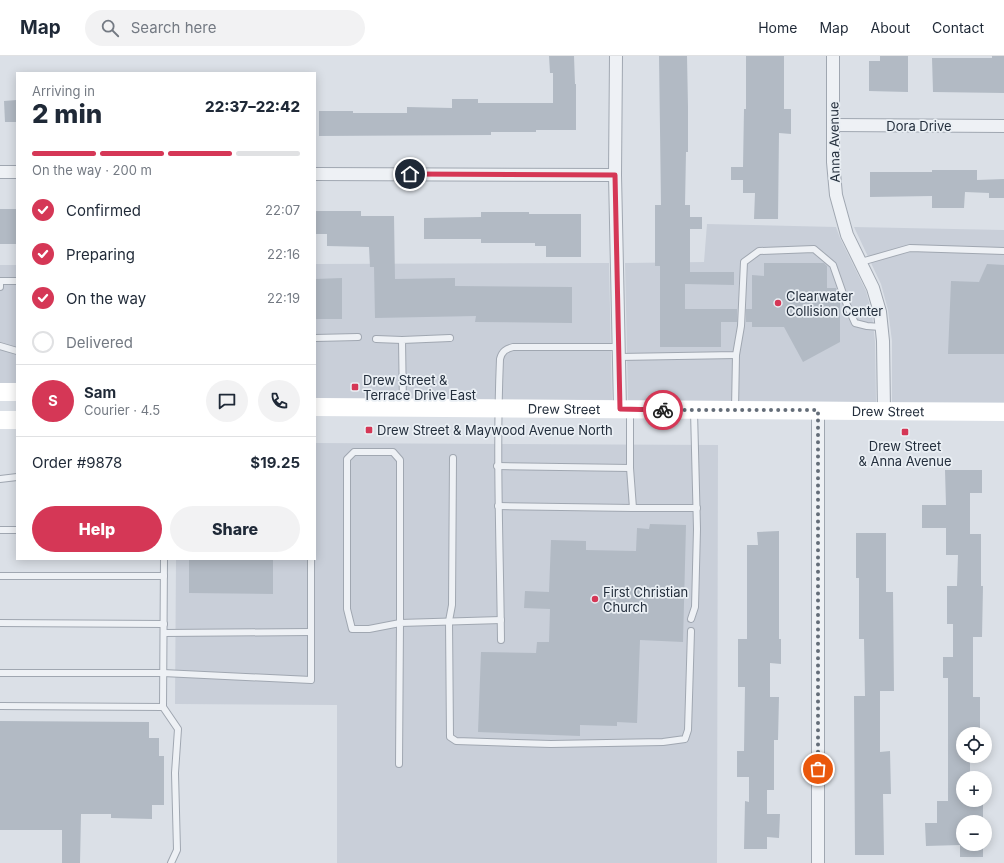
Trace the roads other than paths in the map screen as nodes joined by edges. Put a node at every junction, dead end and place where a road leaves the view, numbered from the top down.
1 (616, 56) edge
2 (833, 56) edge
3 (833, 125) junction
4 (1004, 126) edge
5 (0, 172) edge
6 (16, 172) edge
7 (316, 174) edge
8 (615, 175) junction
9 (1004, 251) edge
10 (861, 262) junction
11 (16, 281) edge
12 (0, 287) edge
13 (881, 327) junction
14 (358, 337) dead end
15 (316, 338) edge
16 (376, 338) dead end
17 (450, 338) dead end
18 (402, 340) junction
19 (0, 346) edge
20 (16, 351) edge
21 (619, 352) junction
22 (736, 355) junction
23 (0, 392) edge
24 (16, 392) edge
25 (316, 407) edge
26 (403, 409) junction
27 (498, 409) junction
28 (625, 409) junction
29 (694, 410) junction
30 (735, 410) junction
31 (818, 410) junction
32 (884, 411) junction
33 (1004, 412) edge
34 (0, 420) edge
35 (16, 420) edge
36 (453, 458) dead end
37 (498, 466) junction
38 (630, 468) junction
39 (16, 477) edge
40 (0, 479) edge
41 (498, 506) junction
42 (633, 508) junction
43 (696, 508) junction
44 (0, 530) edge
45 (16, 530) edge
46 (164, 560) edge
47 (311, 560) edge
48 (0, 576) edge
49 (164, 576) junction
50 (691, 619) dead end
51 (501, 620) junction
52 (449, 621) junction
53 (0, 623) edge
54 (400, 623) junction
55 (164, 624) junction
56 (691, 631) dead end
57 (311, 632) junction
58 (164, 633) junction
59 (501, 640) dead end
60 (0, 672) edge
61 (163, 673) junction
62 (0, 706) edge
63 (163, 707) junction
64 (399, 764) dead end
65 (171, 863) edge
66 (818, 863) edge

1 - 8 street
2 - 3 street, Anna Avenue
3 - 4 street, Dora Drive
3 - 10 street, Anna Avenue
5 - 6 street
7 - 8 street
8 - 21 street
9 - 10 lane
10 - 13 street, Anna Avenue
11 - 12 lane
13 - 22 lane
13 - 32 street, Anna Avenue
14 - 15 lane
16 - 18 lane
17 - 18 lane
18 - 26 lane
19 - 20 lane
21 - 22 lane
21 - 27 lane
21 - 28 street
22 - 30 lane
23 - 24 main road
25 - 26 main road, Drew Street
26 - 27 main road, Drew Street
27 - 28 main road, Drew Street
27 - 37 lane
28 - 29 main road, Drew Street
28 - 38 lane
29 - 30 main road, Drew Street
29 - 43 lane
30 - 31 main road, Drew Street
31 - 32 main road, Drew Street
31 - 66 street
32 - 33 main road, Drew Street
34 - 35 main road
36 - 52 lane
37 - 38 lane
37 - 41 lane
38 - 42 lane
39 - 40 lane
41 - 42 lane
41 - 51 lane
42 - 43 lane
43 - 50 lane
44 - 45 lane
46 - 49 lane
47 - 57 lane
48 - 49 lane
49 - 55 lane
51 - 52 lane
51 - 59 lane
52 - 54 lane
52 - 56 lane
53 - 55 lane
54 - 54 lane
54 - 64 lane
55 - 58 lane
57 - 58 lane
57 - 61 lane
58 - 61 lane
60 - 61 lane
61 - 63 lane
62 - 63 lane
63 - 65 lane

